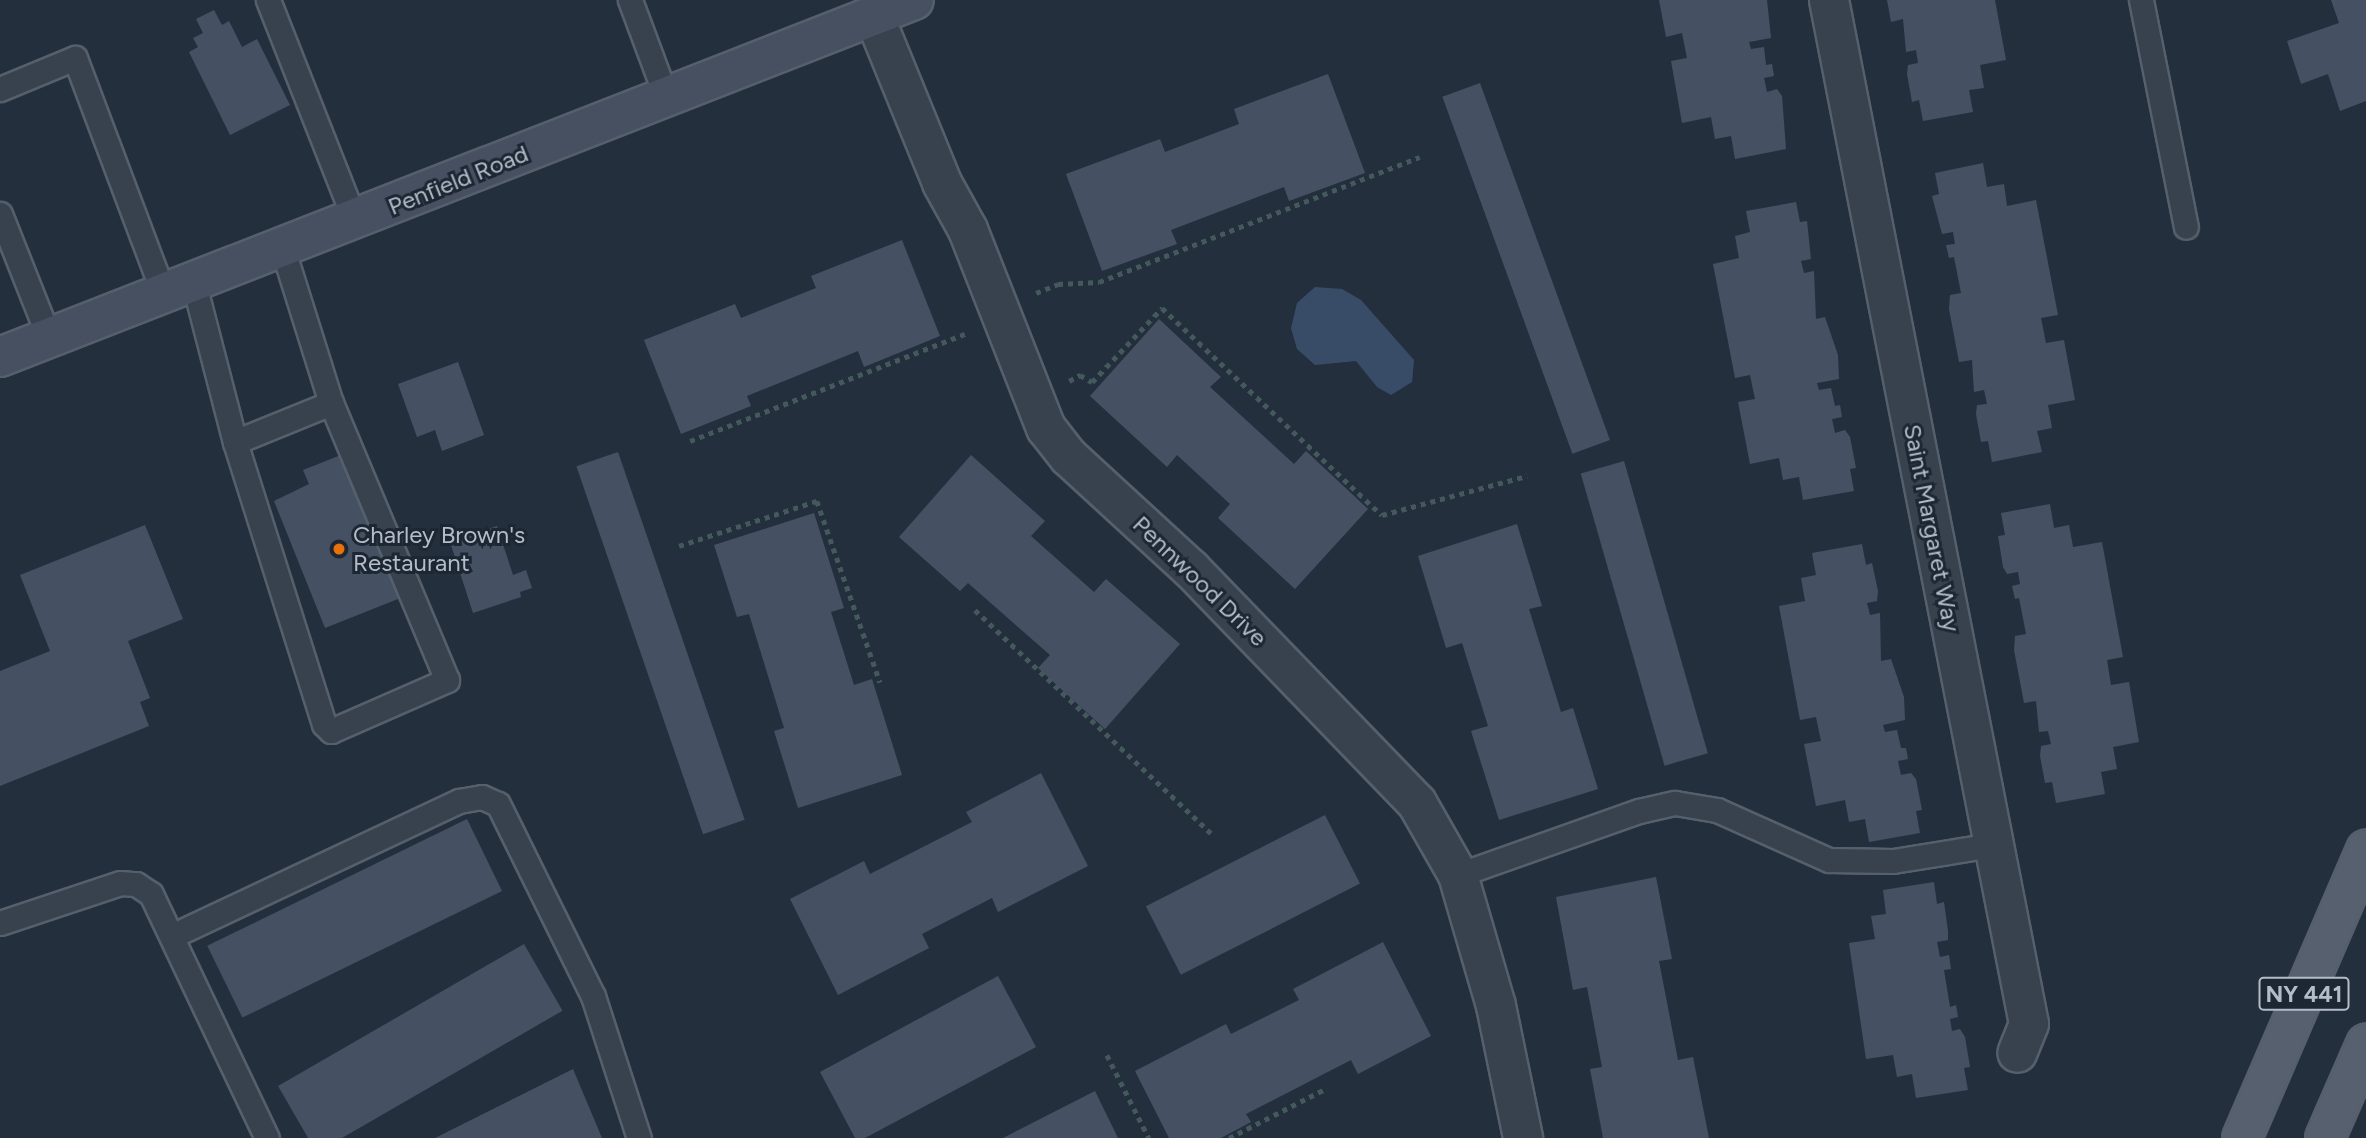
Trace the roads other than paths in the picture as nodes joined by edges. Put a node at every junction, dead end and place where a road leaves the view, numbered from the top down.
1 (268, 0) edge
2 (630, 0) edge
3 (914, 0) edge
4 (1829, 0) edge
5 (2141, 0) edge
6 (874, 16) junction
7 (0, 89) edge
8 (666, 97) junction
9 (0, 214) edge
10 (355, 221) junction
11 (2186, 227) dead end
12 (283, 250) junction
13 (179, 289) junction
14 (49, 338) junction
15 (0, 357) edge
16 (331, 403) junction
17 (235, 442) junction
18 (1992, 845) junction
19 (2366, 850) edge
20 (1458, 874) junction
21 (2, 915) edge
22 (174, 935) junction
23 (2366, 1044) edge
24 (2017, 1054) dead end
25 (267, 1138) edge
26 (639, 1138) edge
27 (1522, 1138) edge
28 (2242, 1138) edge
29 (2325, 1138) edge

1 - 10 lane
2 - 8 lane
3 - 6 street, Penfield Road
4 - 18 street, Saint Margaret Way
5 - 11 lane
6 - 8 street, Penfield Road
6 - 20 street, Pennwood Drive
7 - 13 lane
8 - 10 street, Penfield Road
9 - 14 lane
10 - 12 street, Penfield Road
12 - 13 street, Penfield Road
12 - 16 lane
13 - 14 street, Penfield Road
13 - 17 lane
14 - 15 street, Penfield Road
16 - 17 lane
16 - 17 lane
18 - 20 lane
18 - 24 street, Saint Margaret Way
19 - 28 main road, NY 441
20 - 27 street, Pennwood Drive
21 - 22 lane
22 - 25 lane
22 - 26 lane
23 - 29 main road, NY 441

